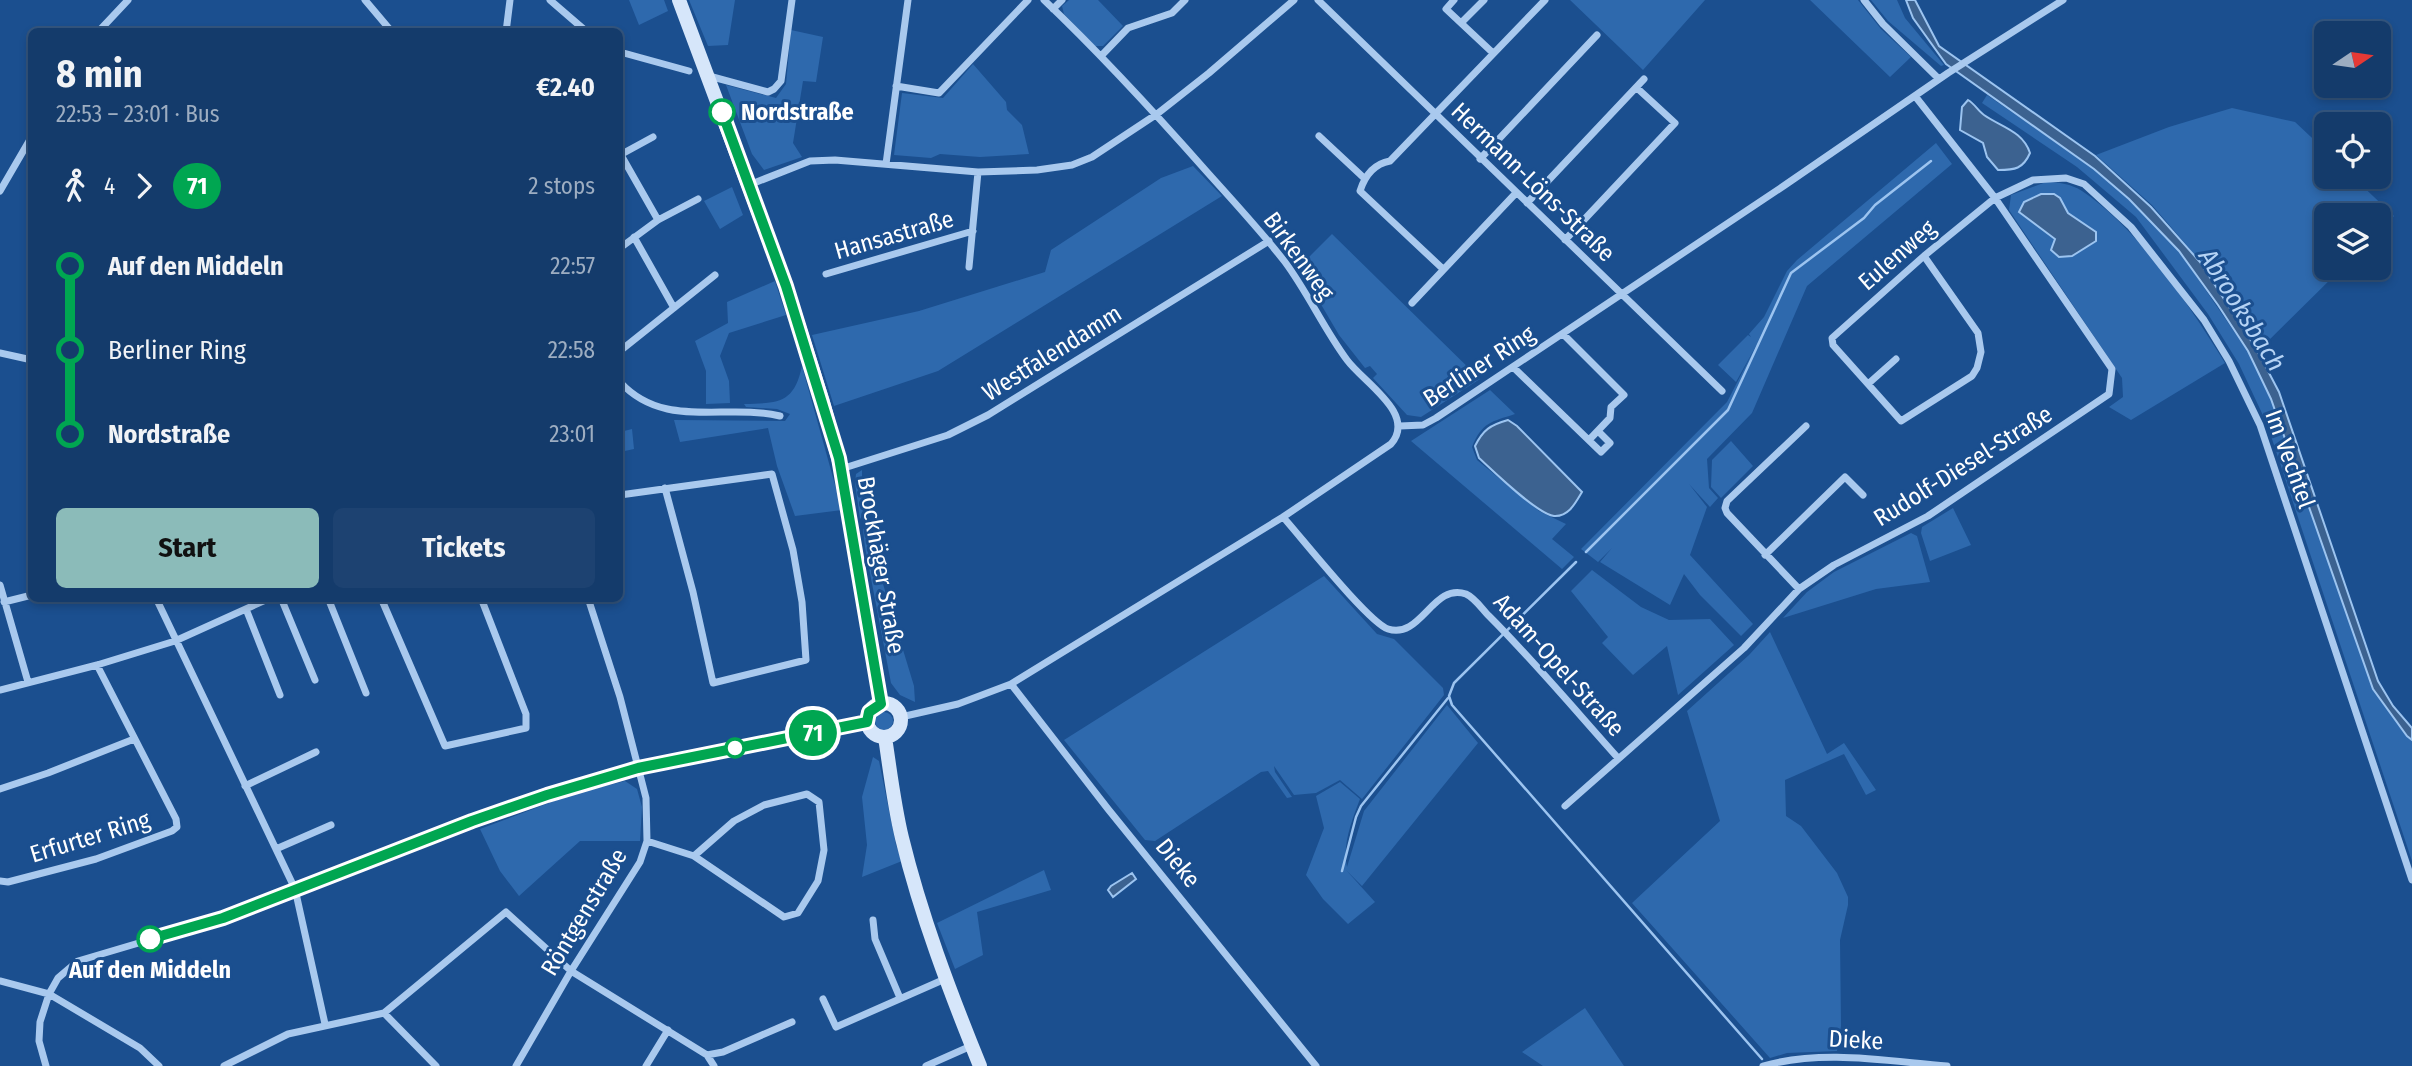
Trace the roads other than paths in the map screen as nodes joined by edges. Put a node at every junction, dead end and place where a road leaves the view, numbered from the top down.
1 (128, 0) edge
2 (365, 0) edge
3 (510, 0) edge
4 (550, 0) edge
5 (679, 0) edge
6 (792, 0) edge
7 (908, 0) edge
8 (1028, 0) edge
9 (1044, 0) edge
10 (1062, 0) edge
11 (1185, 0) edge
12 (1294, 0) edge
13 (1318, 0) edge
14 (1454, 0) edge
15 (1484, 0) edge
16 (1545, 0) edge
17 (1864, 0) edge
18 (2063, 0) edge
19 (1053, 9) junction
20 (1461, 23) junction
21 (102, 28) edge
22 (389, 28) edge
23 (506, 28) edge
24 (582, 28) edge
25 (1597, 35) dead end
26 (623, 53) edge
27 (1493, 54) junction
28 (1102, 55) junction
29 (689, 71) dead end
30 (709, 76) junction
31 (1644, 79) dead end
32 (1939, 79) junction
33 (896, 86) junction
34 (1637, 88) junction
35 (1915, 96) junction
36 (1157, 114) junction
37 (1435, 115) junction
38 (1319, 136) dead end
39 (653, 137) dead end
40 (28, 143) edge
41 (623, 153) edge
42 (1480, 159) junction
43 (623, 160) edge
44 (886, 164) junction
45 (978, 172) junction
46 (1364, 178) junction
47 (749, 184) junction
48 (0, 191) edge
49 (1517, 193) junction
50 (1995, 198) junction
51 (698, 199) dead end
52 (1527, 203) junction
53 (658, 220) junction
54 (973, 232) junction
55 (634, 237) junction
56 (1564, 240) junction
57 (1269, 241) junction
58 (623, 246) edge
59 (1924, 256) junction
60 (970, 267) dead end
61 (1443, 269) junction
62 (715, 275) dead end
63 (826, 275) dead end
64 (1621, 294) junction
65 (1412, 303) dead end
66 (674, 308) junction
67 (1563, 334) junction
68 (623, 349) edge
69 (0, 353) edge
70 (28, 359) edge
71 (1896, 359) dead end
72 (1513, 367) junction
73 (1868, 384) junction
74 (623, 386) edge
75 (1722, 391) dead end
76 (780, 416) dead end
77 (1400, 426) junction
78 (1806, 426) dead end
79 (1598, 431) junction
80 (1589, 440) junction
81 (842, 470) junction
82 (665, 488) junction
83 (623, 495) edge
84 (1863, 495) dead end
85 (1283, 517) junction
86 (1765, 555) junction
87 (0, 585) edge
88 (1799, 589) junction
89 (28, 596) edge
90 (4, 602) junction
91 (158, 602) edge
92 (262, 602) edge
93 (283, 602) edge
94 (330, 602) edge
95 (383, 602) edge
96 (483, 602) edge
97 (589, 602) edge
98 (246, 610) junction
99 (175, 641) junction
100 (97, 665) junction
101 (315, 680) dead end
102 (28, 682) junction
103 (1011, 684) junction
104 (0, 690) edge
105 (366, 693) dead end
106 (280, 695) dead end
107 (881, 704) junction
108 (901, 717) junction
109 (867, 722) junction
110 (885, 737) junction
111 (134, 739) junction
112 (316, 752) dead end
113 (1618, 758) junction
114 (638, 768) junction
115 (245, 786) junction
116 (0, 789) edge
117 (1565, 806) dead end
118 (331, 825) dead end
119 (647, 841) junction
120 (276, 849) junction
121 (694, 856) junction
122 (2412, 880) edge
123 (0, 881) edge
124 (295, 889) junction
125 (873, 920) dead end
126 (571, 971) junction
127 (945, 979) junction
128 (0, 981) edge
129 (49, 994) junction
130 (900, 998) junction
131 (823, 999) dead end
132 (384, 1013) junction
133 (792, 1022) dead end
134 (325, 1024) junction
135 (668, 1030) junction
136 (972, 1046) junction
137 (707, 1055) junction
138 (46, 1066) edge
139 (159, 1066) edge
140 (224, 1066) edge
141 (436, 1066) edge
142 (516, 1066) edge
143 (646, 1066) edge
144 (714, 1066) edge
145 (926, 1066) edge
146 (980, 1066) edge
147 (1317, 1066) edge
148 (1763, 1066) edge
149 (1947, 1066) edge

1 - 21 street
2 - 22 street
3 - 23 street
4 - 24 street
5 - 30 street, Brockhäger Straße
6 - 30 street
7 - 33 street
8 - 33 street
9 - 19 street, Birkenweg
10 - 19 street
11 - 28 street
12 - 36 street
13 - 37 street, Hermann-Löns-Straße
14 - 20 street
15 - 20 street
16 - 27 street
17 - 32 street
18 - 32 street, Berliner Ring
19 - 28 street, Birkenweg
20 - 27 street
25 - 42 street
26 - 29 street
27 - 37 street
28 - 36 street, Birkenweg
30 - 47 street, Brockhäger Straße
31 - 34 street
32 - 35 street, Berliner Ring
33 - 44 street
34 - 52 street
34 - 56 street
35 - 50 street, Rudolf-Diesel-Straße
35 - 64 street, Berliner Ring
36 - 45 street
36 - 57 street, Birkenweg
37 - 42 street, Hermann-Löns-Straße
37 - 46 street
38 - 46 street
39 - 41 street
40 - 48 street
42 - 49 street, Hermann-Löns-Straße
43 - 53 street
44 - 45 street
44 - 47 street
45 - 54 street, Hansastraße
46 - 61 street
47 - 81 street, Brockhäger Straße
49 - 52 street, Hermann-Löns-Straße
49 - 61 street
50 - 59 street, Eulenweg
50 - 88 street, Rudolf-Diesel-Straße
50 - 122 street, Im Vechtel
51 - 53 street
52 - 56 street, Hermann-Löns-Straße
53 - 55 street
54 - 60 street, Hansastraße
54 - 63 street, Hansastraße
55 - 58 street
55 - 66 street
56 - 64 street, Hermann-Löns-Straße
57 - 77 street, Birkenweg
57 - 81 street, Westfalendamm
59 - 73 street, Eulenweg
59 - 73 street
61 - 65 street
62 - 66 street
64 - 67 street, Berliner Ring
64 - 75 street, Hermann-Löns-Straße
66 - 68 street
67 - 72 street, Berliner Ring
67 - 79 street
69 - 70 street
71 - 73 street
72 - 77 street, Berliner Ring
72 - 80 street
74 - 76 street
77 - 85 street, Berliner Ring
78 - 86 street
79 - 80 street
79 - 80 street
81 - 107 street, Brockhäger Straße
82 - 82 street
82 - 83 street
84 - 86 street
85 - 103 street, Berliner Ring
85 - 113 street, Adam-Opel-Straße
86 - 88 street
87 - 90 street
88 - 113 street, Rudolf-Diesel-Straße
89 - 90 street
90 - 102 street
91 - 99 street
92 - 98 street
93 - 101 street
94 - 105 street
95 - 96 street
97 - 114 street, Röntgenstraße
98 - 99 street
98 - 106 street
99 - 100 street
99 - 115 street
100 - 102 street
100 - 111 street, Erfurter Ring
102 - 104 street
103 - 108 street, Berliner Ring
103 - 147 street, Dieke
107 - 108 street
107 - 109 street
108 - 110 street
109 - 110 street
109 - 114 street
110 - 127 street
111 - 116 street
111 - 123 street, Erfurter Ring
112 - 115 street
113 - 117 street, Rudolf-Diesel-Straße
114 - 119 street, Röntgenstraße
114 - 124 street
115 - 120 street
118 - 120 street
119 - 121 street
119 - 126 street, Röntgenstraße
120 - 124 street
121 - 121 street
124 - 129 street
124 - 134 street
125 - 130 street
126 - 132 street
126 - 135 street
126 - 142 street, Röntgenstraße
127 - 130 street
127 - 136 street
128 - 129 street
129 - 138 street
129 - 139 street
130 - 131 street
132 - 134 street
132 - 141 street
133 - 137 street
134 - 140 street
135 - 137 street
135 - 143 street
136 - 145 street
136 - 146 street
137 - 144 street
148 - 149 street, Dieke

